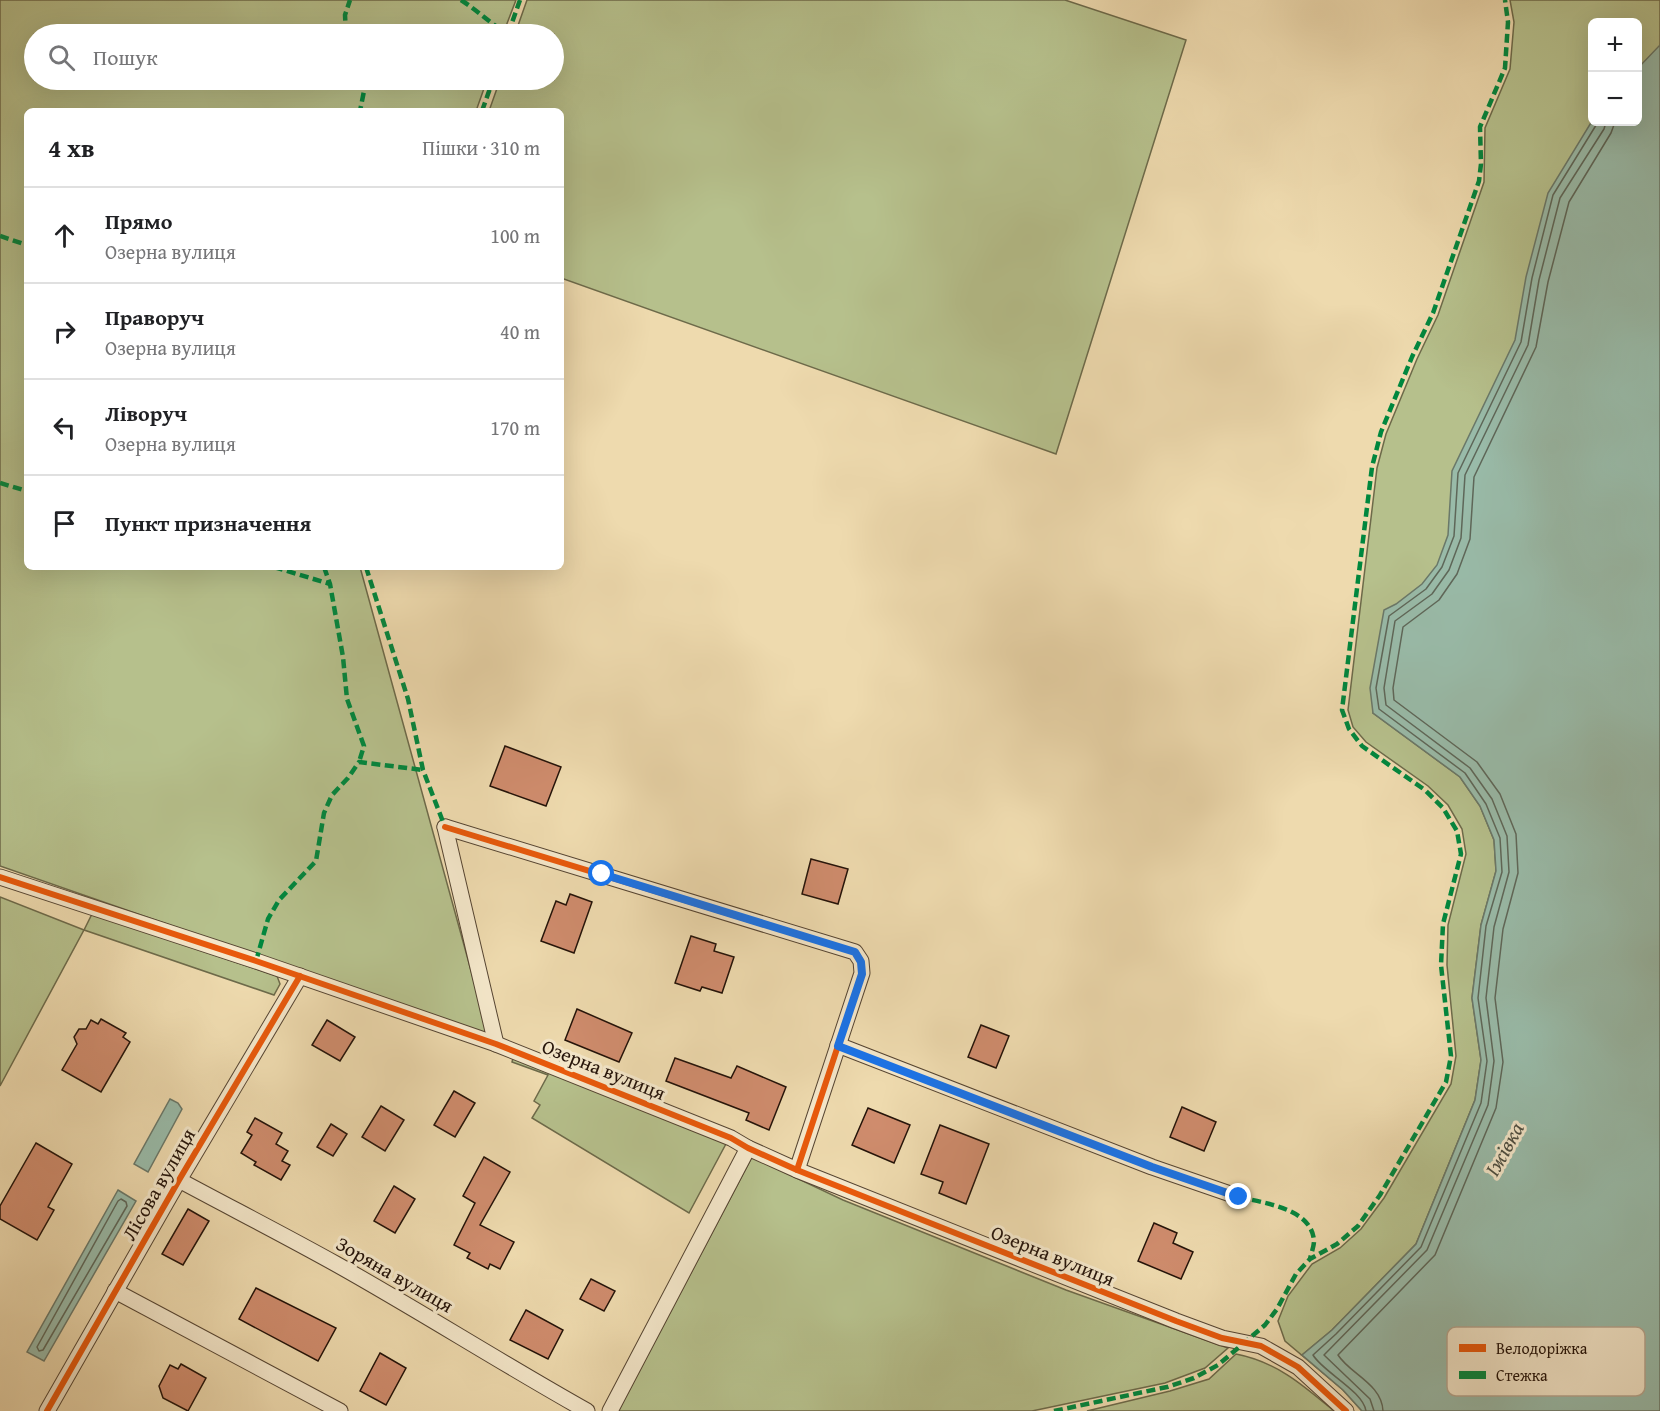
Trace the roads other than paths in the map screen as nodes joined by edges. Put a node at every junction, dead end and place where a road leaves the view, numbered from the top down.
1 (0, 877) edge
2 (300, 976) junction
3 (496, 1044) junction
4 (838, 1046) junction
5 (748, 1148) junction
6 (797, 1170) junction
7 (179, 1180) junction
8 (1239, 1197) dead end
9 (115, 1291) junction
10 (47, 1411) edge
11 (340, 1411) edge
12 (587, 1411) edge
13 (610, 1411) edge
14 (1346, 1411) edge

1 - 2 street, Озерна вулиця
2 - 3 street, Озерна вулиця
2 - 7 street, Лісова вулиця
3 - 4 street
3 - 5 street, Озерна вулиця
4 - 6 street
4 - 8 street
5 - 6 street, Озерна вулиця
5 - 13 street
6 - 14 street, Озерна вулиця
7 - 9 street, Лісова вулиця
7 - 12 street, Зоряна вулиця
9 - 10 street, Лісова вулиця
9 - 11 street

